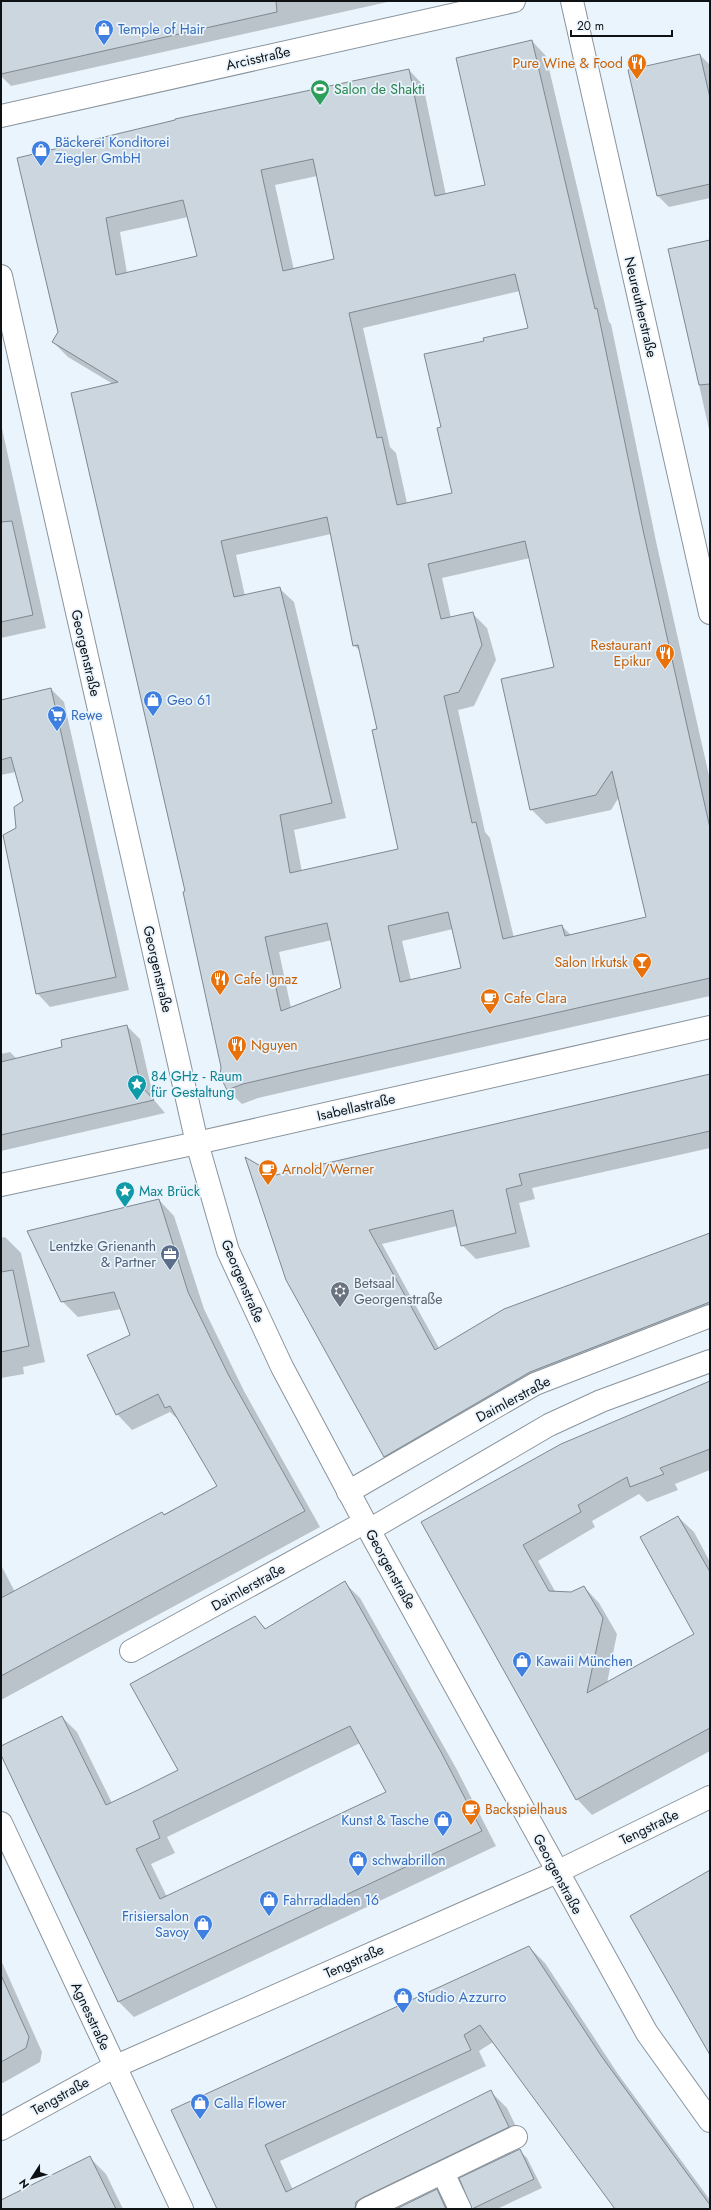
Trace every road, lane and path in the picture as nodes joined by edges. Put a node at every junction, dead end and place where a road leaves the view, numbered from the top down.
1 (514, 1) edge
2 (572, 1) edge
3 (1, 116) edge
4 (1, 276) edge
5 (710, 613) edge
6 (710, 1027) edge
7 (197, 1143) junction
8 (1, 1185) edge
9 (710, 1316) edge
10 (710, 1360) edge
11 (348, 1492) junction
12 (367, 1526) junction
13 (131, 1651) dead end
14 (710, 1797) edge
15 (1, 1823) edge
16 (557, 1872) junction
17 (114, 2067) junction
18 (710, 2120) edge
19 (1, 2129) edge
20 (516, 2137) dead end
21 (443, 2173) junction
22 (182, 2209) edge
23 (366, 2209) edge
24 (460, 2209) edge

1 - 3 street, Arcisstraße
2 - 5 street, Neureutherstraße
4 - 7 street, Georgenstraße
6 - 7 street, Isabellastraße
7 - 8 street, Isabellastraße
7 - 11 street, Georgenstraße
9 - 11 street, Daimlerstraße
10 - 12 street, Daimlerstraße
11 - 12 street, Georgenstraße
12 - 13 street, Daimlerstraße
12 - 16 street, Georgenstraße
14 - 16 street, Tengstraße
15 - 17 street, Agnesstraße
16 - 17 street, Tengstraße
16 - 18 street, Georgenstraße
17 - 19 street, Tengstraße
17 - 22 street, Agnesstraße
20 - 21 street
21 - 23 street
21 - 24 street

